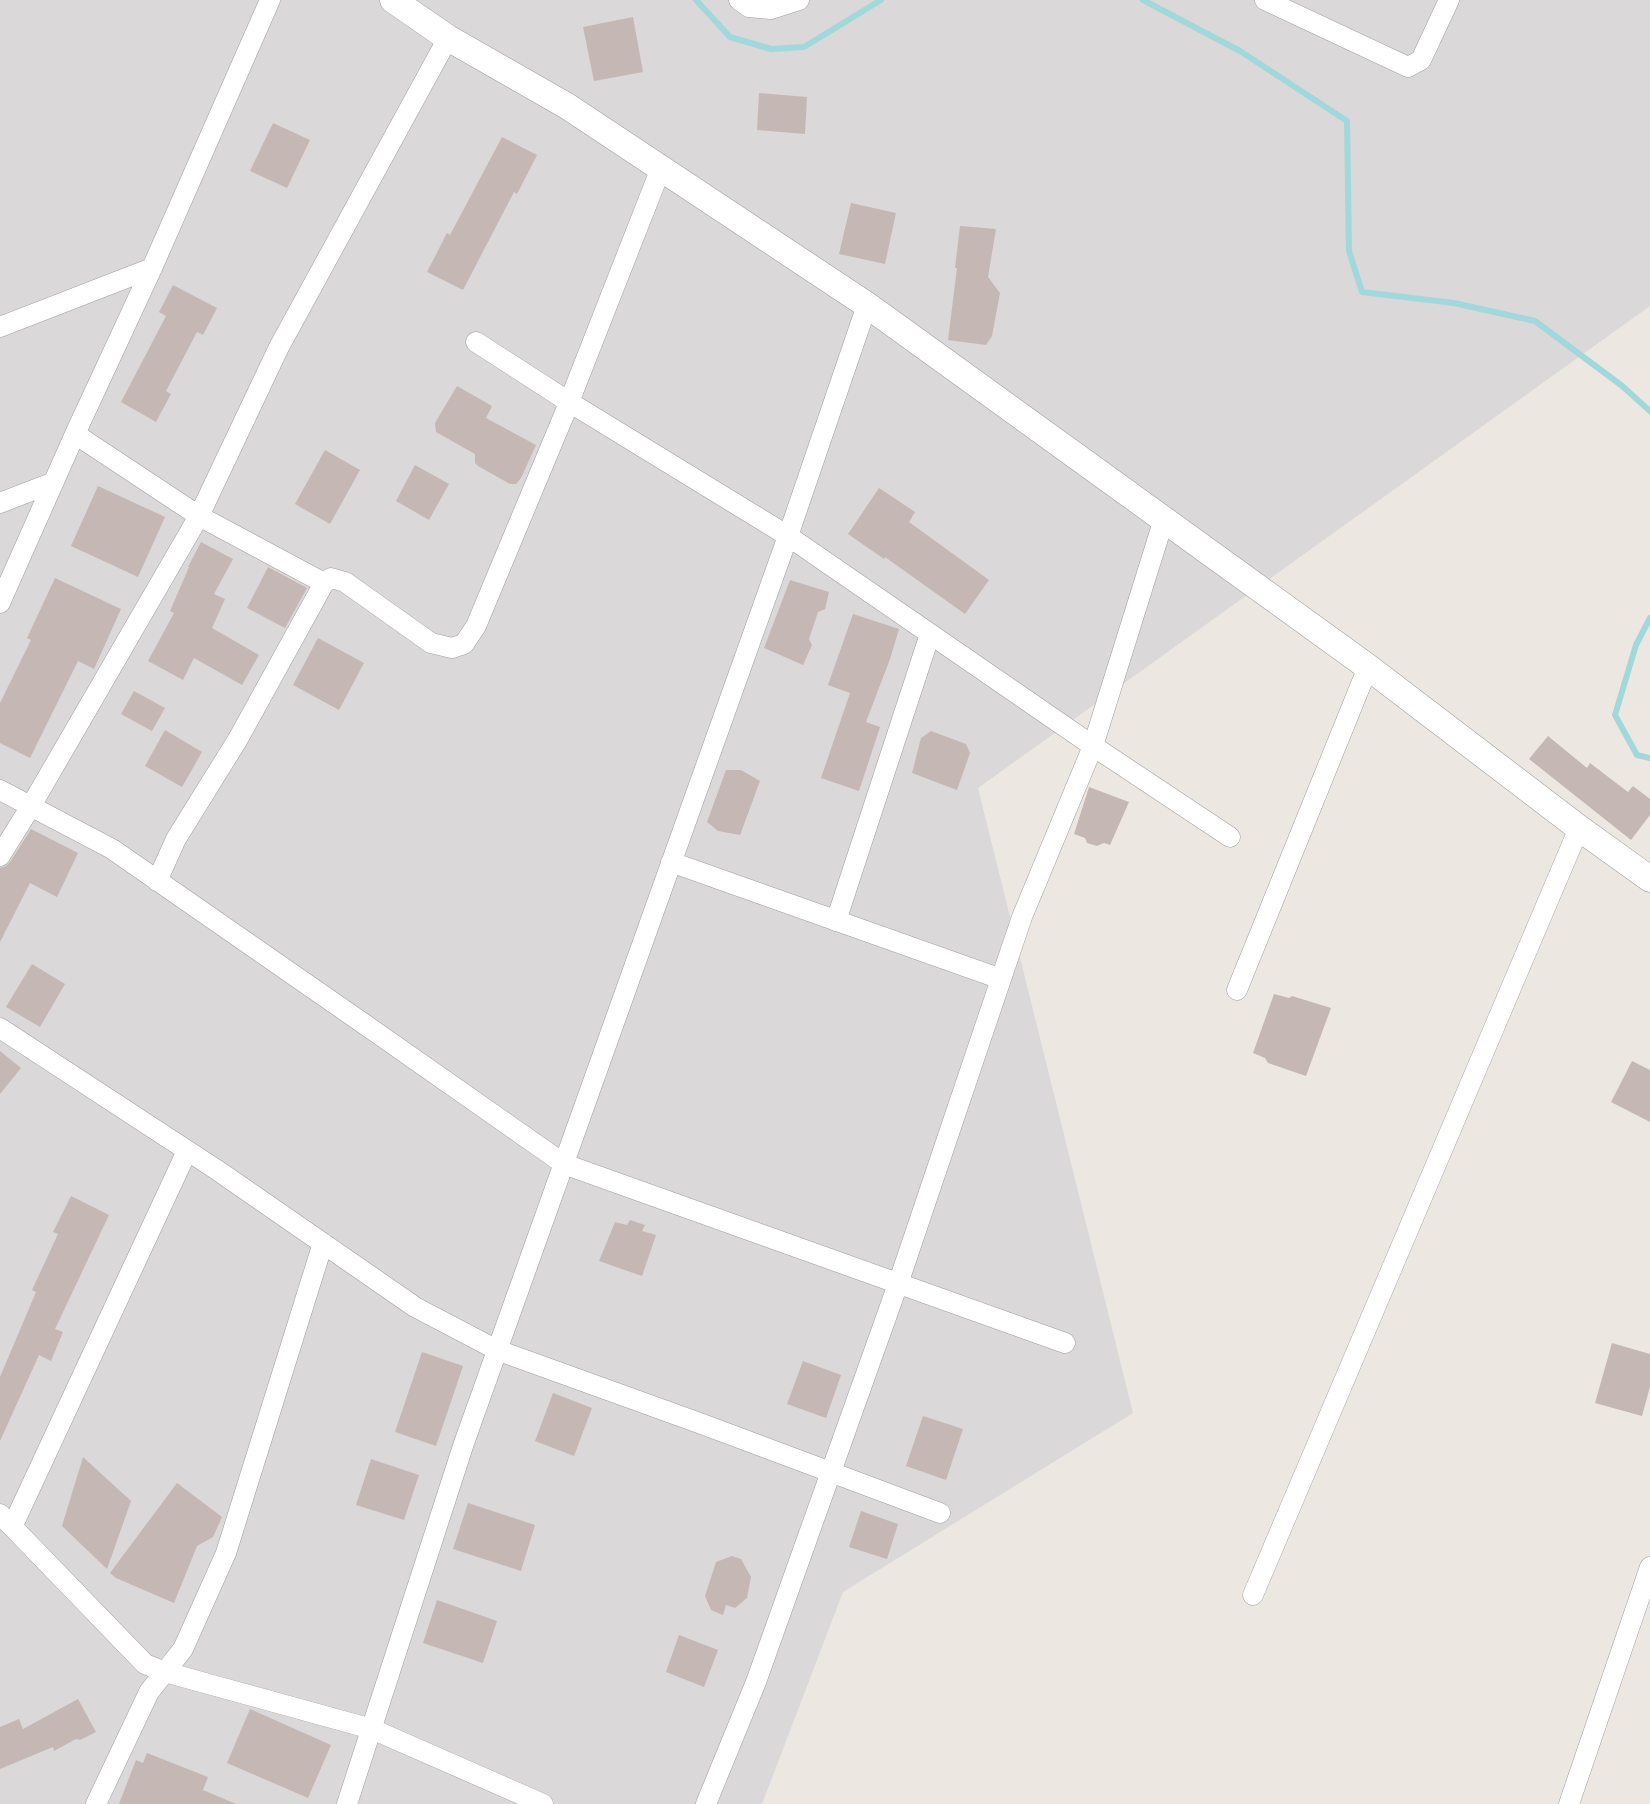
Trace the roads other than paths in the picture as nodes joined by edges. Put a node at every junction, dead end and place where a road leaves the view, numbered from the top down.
1 (270, 0) edge
2 (393, 0) edge
3 (739, 0) edge
4 (799, 0) edge
5 (1265, 0) edge
6 (1449, 0) edge
7 (448, 38) junction
8 (661, 168) junction
9 (152, 268) junction
10 (867, 305) junction
11 (0, 327) edge
12 (476, 342) dead end
13 (569, 402) junction
14 (75, 434) junction
15 (54, 482) junction
16 (0, 503) edge
17 (198, 516) junction
18 (1164, 519) junction
19 (788, 537) junction
20 (324, 583) junction
21 (0, 603) edge
22 (930, 634) junction
23 (1368, 667) junction
24 (1093, 746) junction
25 (0, 790) edge
26 (31, 806) junction
27 (1579, 828) junction
28 (1230, 837) dead end
29 (0, 856) edge
30 (672, 862) junction
31 (1650, 879) edge
32 (158, 881) junction
33 (836, 921) junction
34 (1001, 979) junction
35 (1237, 990) dead end
36 (0, 1028) edge
37 (187, 1151) junction
38 (564, 1164) junction
39 (323, 1243) junction
40 (898, 1284) junction
41 (1065, 1343) dead end
42 (497, 1350) junction
43 (830, 1472) junction
44 (939, 1513) dead end
45 (6, 1519) edge
46 (1650, 1566) edge
47 (1253, 1595) dead end
48 (165, 1672) junction
49 (372, 1729) junction
50 (96, 1804) edge
51 (347, 1804) edge
52 (543, 1804) edge
53 (706, 1804) edge
54 (1569, 1804) edge

1 - 9 street
2 - 7 street
3 - 4 street
5 - 6 street
7 - 8 street
7 - 17 street
8 - 10 street
8 - 13 street
9 - 11 street
9 - 14 street
10 - 18 street
10 - 19 street
12 - 13 street
13 - 19 street
13 - 20 street
14 - 15 street
14 - 17 street
15 - 16 street
15 - 21 street
17 - 20 street
17 - 26 street
18 - 23 street
18 - 24 street
19 - 22 street
19 - 30 street
20 - 32 street
22 - 24 street
22 - 33 street
23 - 27 street
23 - 35 street
24 - 28 street
24 - 34 street
25 - 26 street
26 - 29 street
26 - 32 street
27 - 31 street
27 - 47 street
30 - 33 street
30 - 38 street
32 - 38 street
33 - 34 street
34 - 40 street
36 - 37 street
37 - 39 street
37 - 45 street
38 - 40 street
38 - 42 street
39 - 42 street
39 - 48 street
40 - 41 street
40 - 43 street
42 - 43 street
42 - 49 street
43 - 44 street
43 - 53 street
45 - 48 street
46 - 54 street
48 - 49 street
48 - 50 street
49 - 51 street
49 - 52 street

